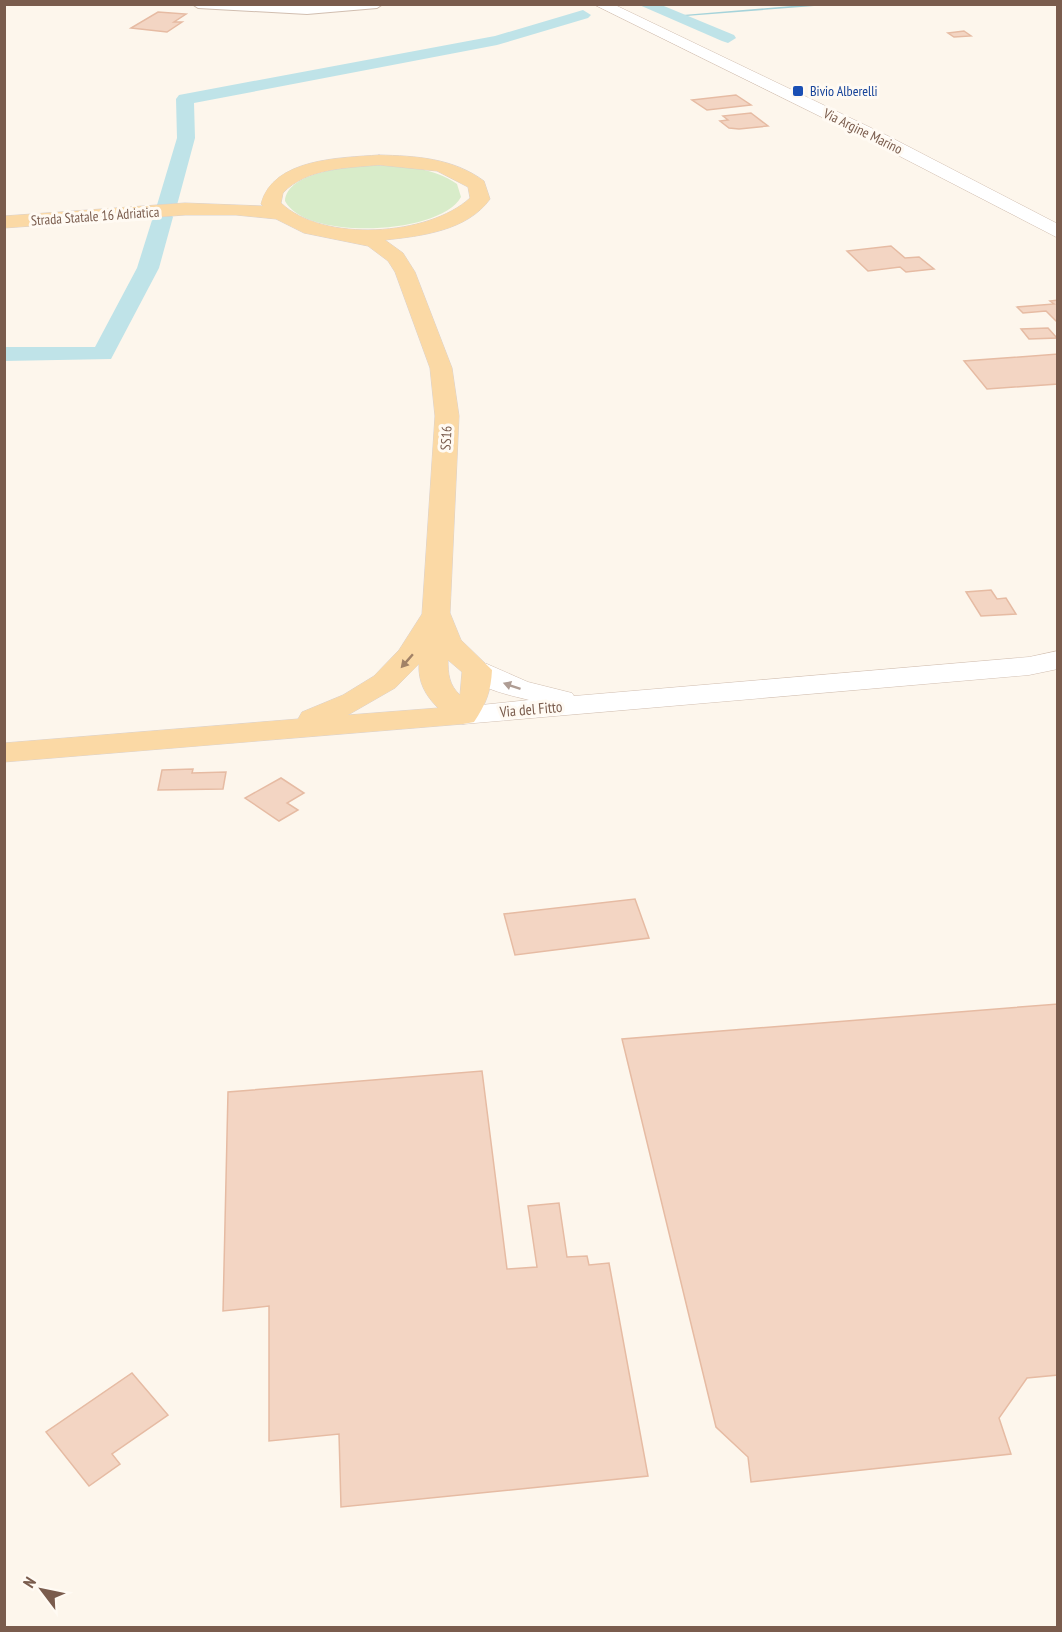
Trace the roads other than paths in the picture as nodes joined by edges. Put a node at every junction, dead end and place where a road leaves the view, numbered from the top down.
1 (198, 4) edge
2 (376, 4) edge
3 (600, 4) edge
4 (276, 188) junction
5 (185, 209) junction
6 (279, 214) junction
7 (4, 222) edge
8 (425, 229) junction
9 (1058, 232) edge
10 (339, 233) junction
11 (405, 272) junction
12 (437, 611) junction
13 (1058, 660) edge
14 (1043, 667) edge
15 (477, 670) junction
16 (589, 705) junction
17 (463, 715) junction
18 (286, 730) junction
19 (4, 753) edge

1 - 2 street
3 - 9 street, Via Argine Marino
4 - 5 main road, Strada Statale 16 Adriatica
4 - 6 main road
4 - 8 main road, Strada Statale 16 Adriatica
5 - 6 main road, Strada Statale 16 Adriatica
5 - 7 main road, Strada Statale 16 Adriatica
6 - 10 main road, Strada Statale 16 Adriatica
8 - 10 main road, Strada Statale 16 Adriatica
8 - 11 main road, SS16
10 - 11 main road, SS16
11 - 12 main road, SS16
12 - 15 main road, SS16
12 - 17 main road, SS16
12 -> 18 main road, SS16
13 - 14 street, Via del Fitto
14 - 16 street, Via del Fitto
16 -> 15 street, SS16
15 - 17 main road
16 - 17 street, Via del Fitto
17 - 18 main road, Via del Fitto
18 - 19 main road, Via del Fitto

